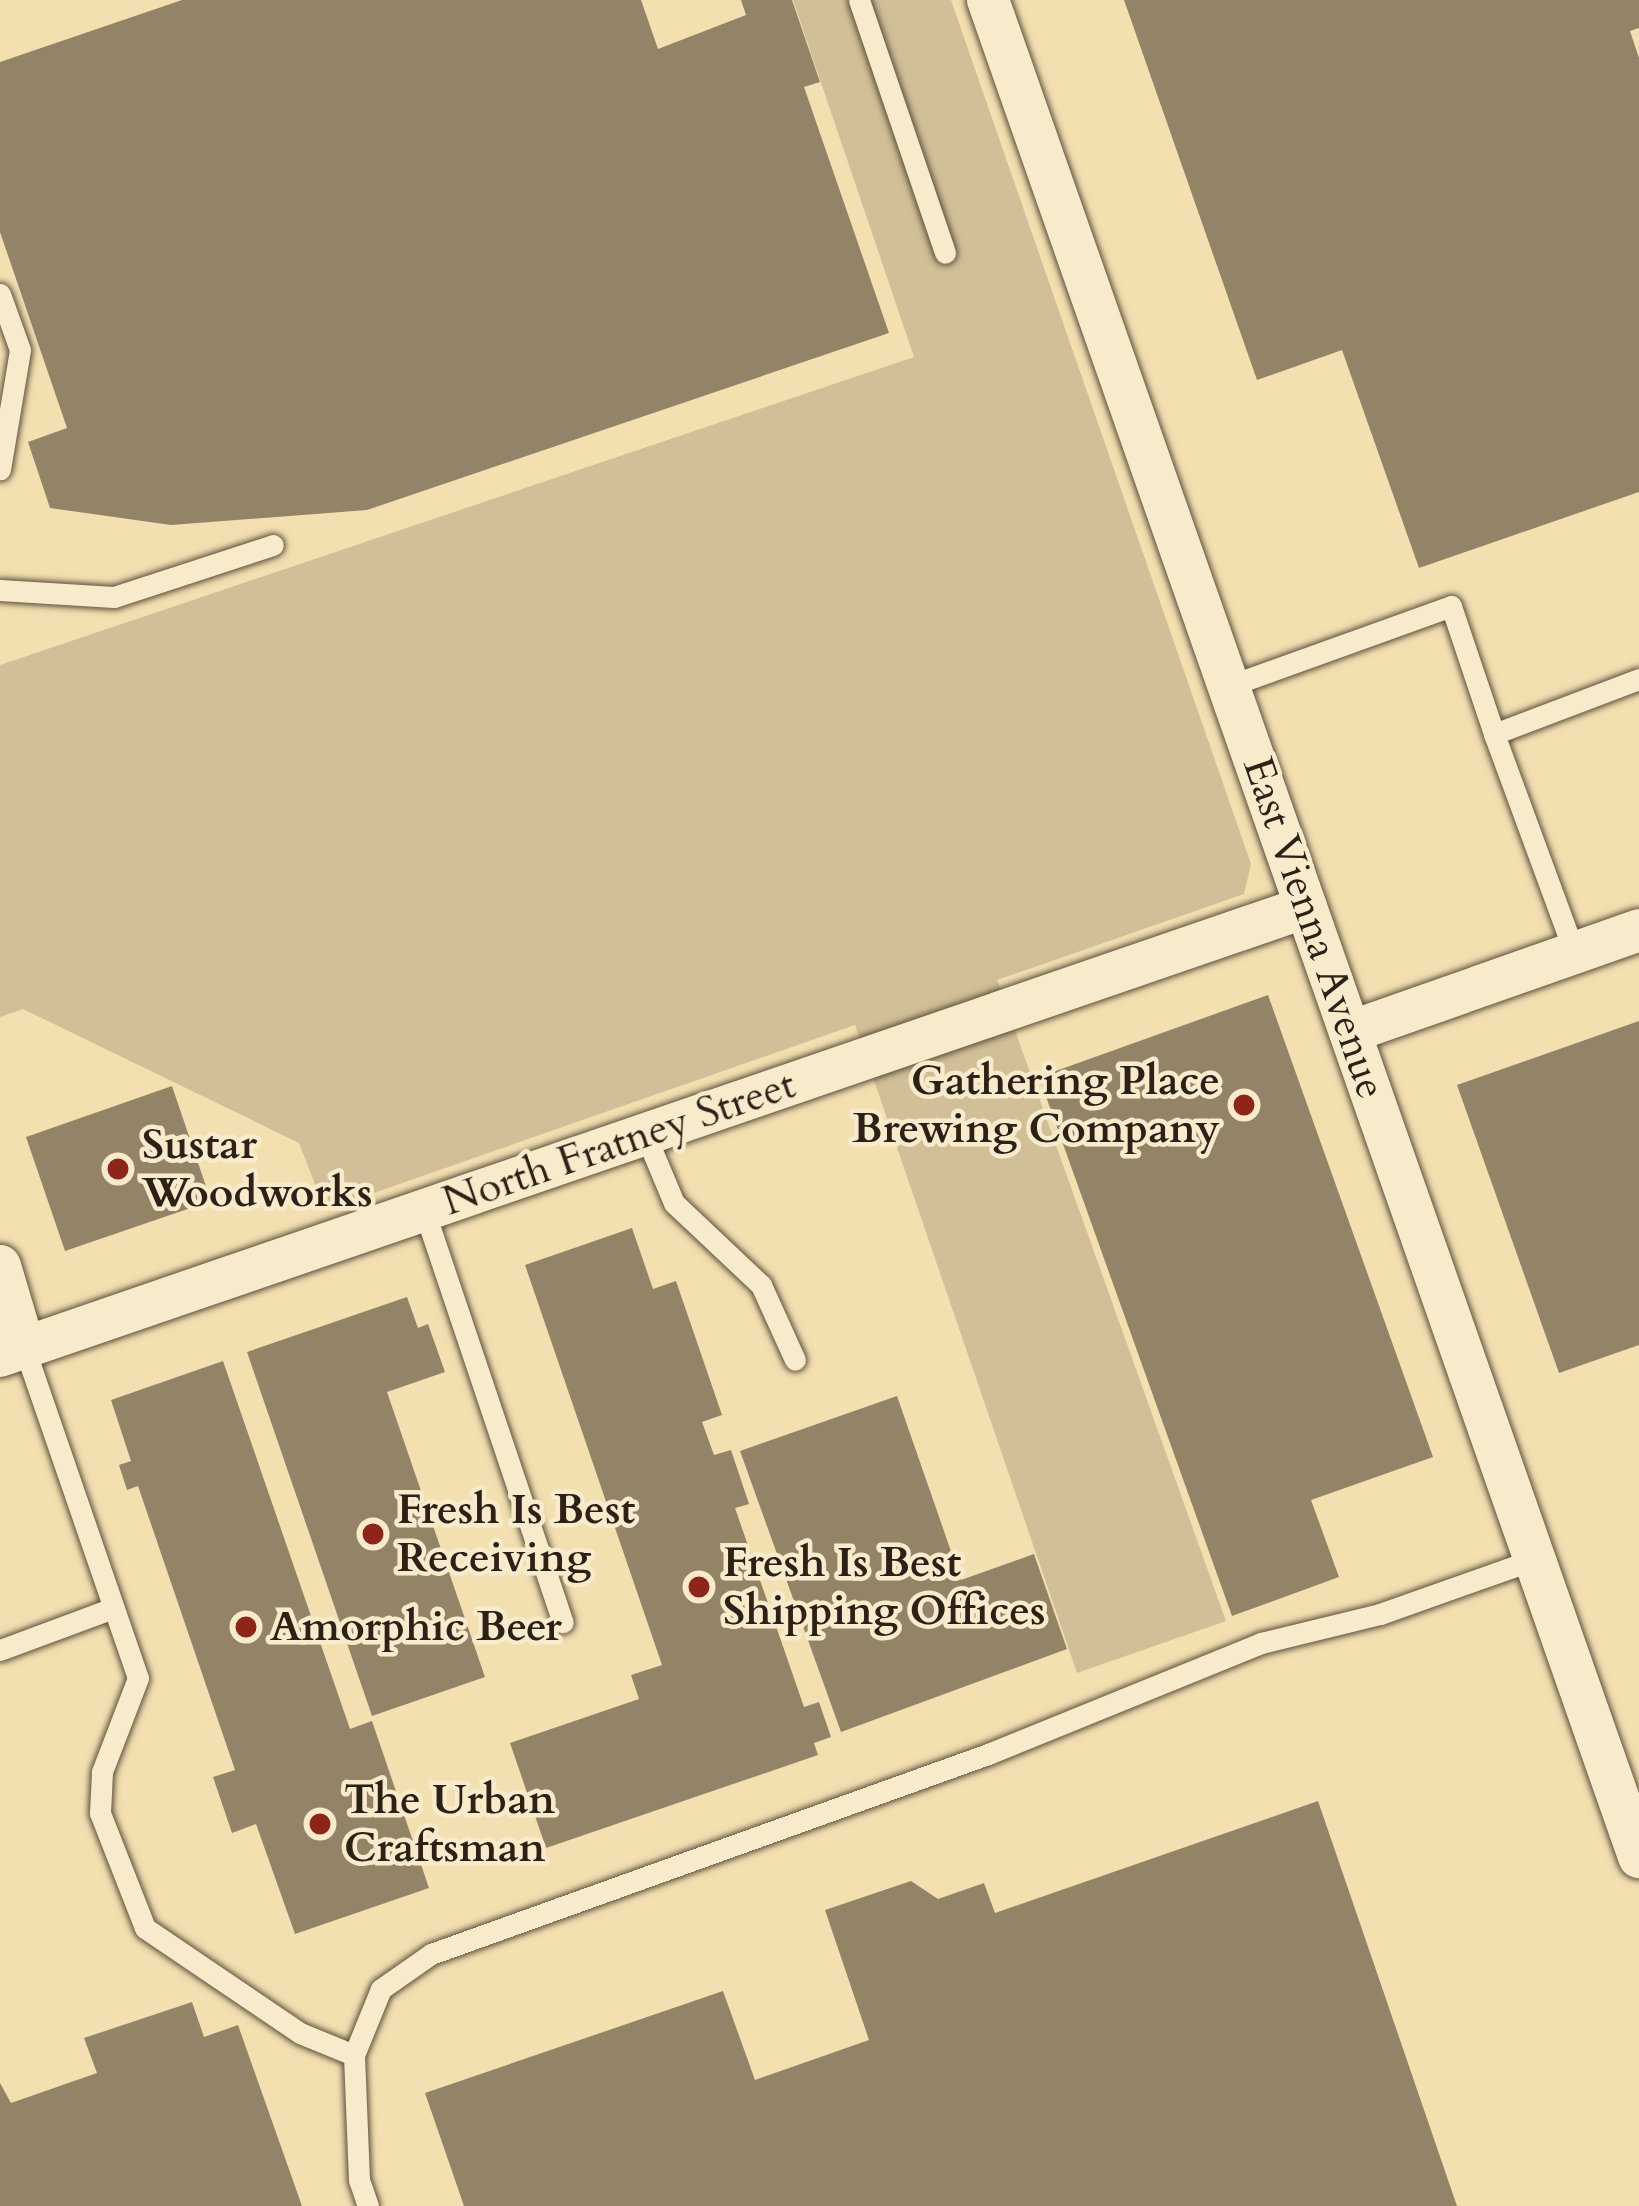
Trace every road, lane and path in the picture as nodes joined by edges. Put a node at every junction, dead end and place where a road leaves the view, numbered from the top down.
1 (859, 0) edge
2 (988, 0) edge
3 (945, 253) dead end
4 (0, 294) edge
5 (10, 353) edge
6 (0, 470) edge
7 (274, 545) dead end
8 (0, 590) edge
9 (1639, 679) edge
10 (1228, 686) junction
11 (1495, 734) junction
12 (1306, 907) junction
13 (1639, 930) edge
14 (1574, 952) junction
15 (1350, 1032) junction
16 (645, 1134) junction
17 (424, 1210) junction
18 (0, 1266) edge
19 (12, 1351) edge
20 (795, 1360) dead end
21 (1535, 1558) junction
22 (113, 1608) junction
23 (563, 1622) dead end
24 (0, 1650) edge
25 (1622, 1755) edge
26 (1639, 1857) edge
27 (354, 2055) junction
28 (368, 2206) edge

1 - 3 lane
2 - 10 street, East Vienna Avenue
4 - 5 lane
5 - 6 lane
7 - 8 lane
9 - 11 lane
10 - 11 lane
10 - 12 street, East Vienna Avenue
11 - 14 lane
12 - 15 street, East Vienna Avenue
12 - 16 street, North Fratney Street
13 - 14 street
14 - 15 street
15 - 21 street, East Vienna Avenue
16 - 17 street, North Fratney Street
16 - 20 lane
17 - 19 street, North Fratney Street
17 - 23 lane
18 - 19 street
19 - 22 lane
21 - 25 street, East Vienna Avenue
21 - 27 lane
22 - 24 lane
22 - 27 lane
25 - 26 street, East Vienna Avenue
27 - 28 lane

